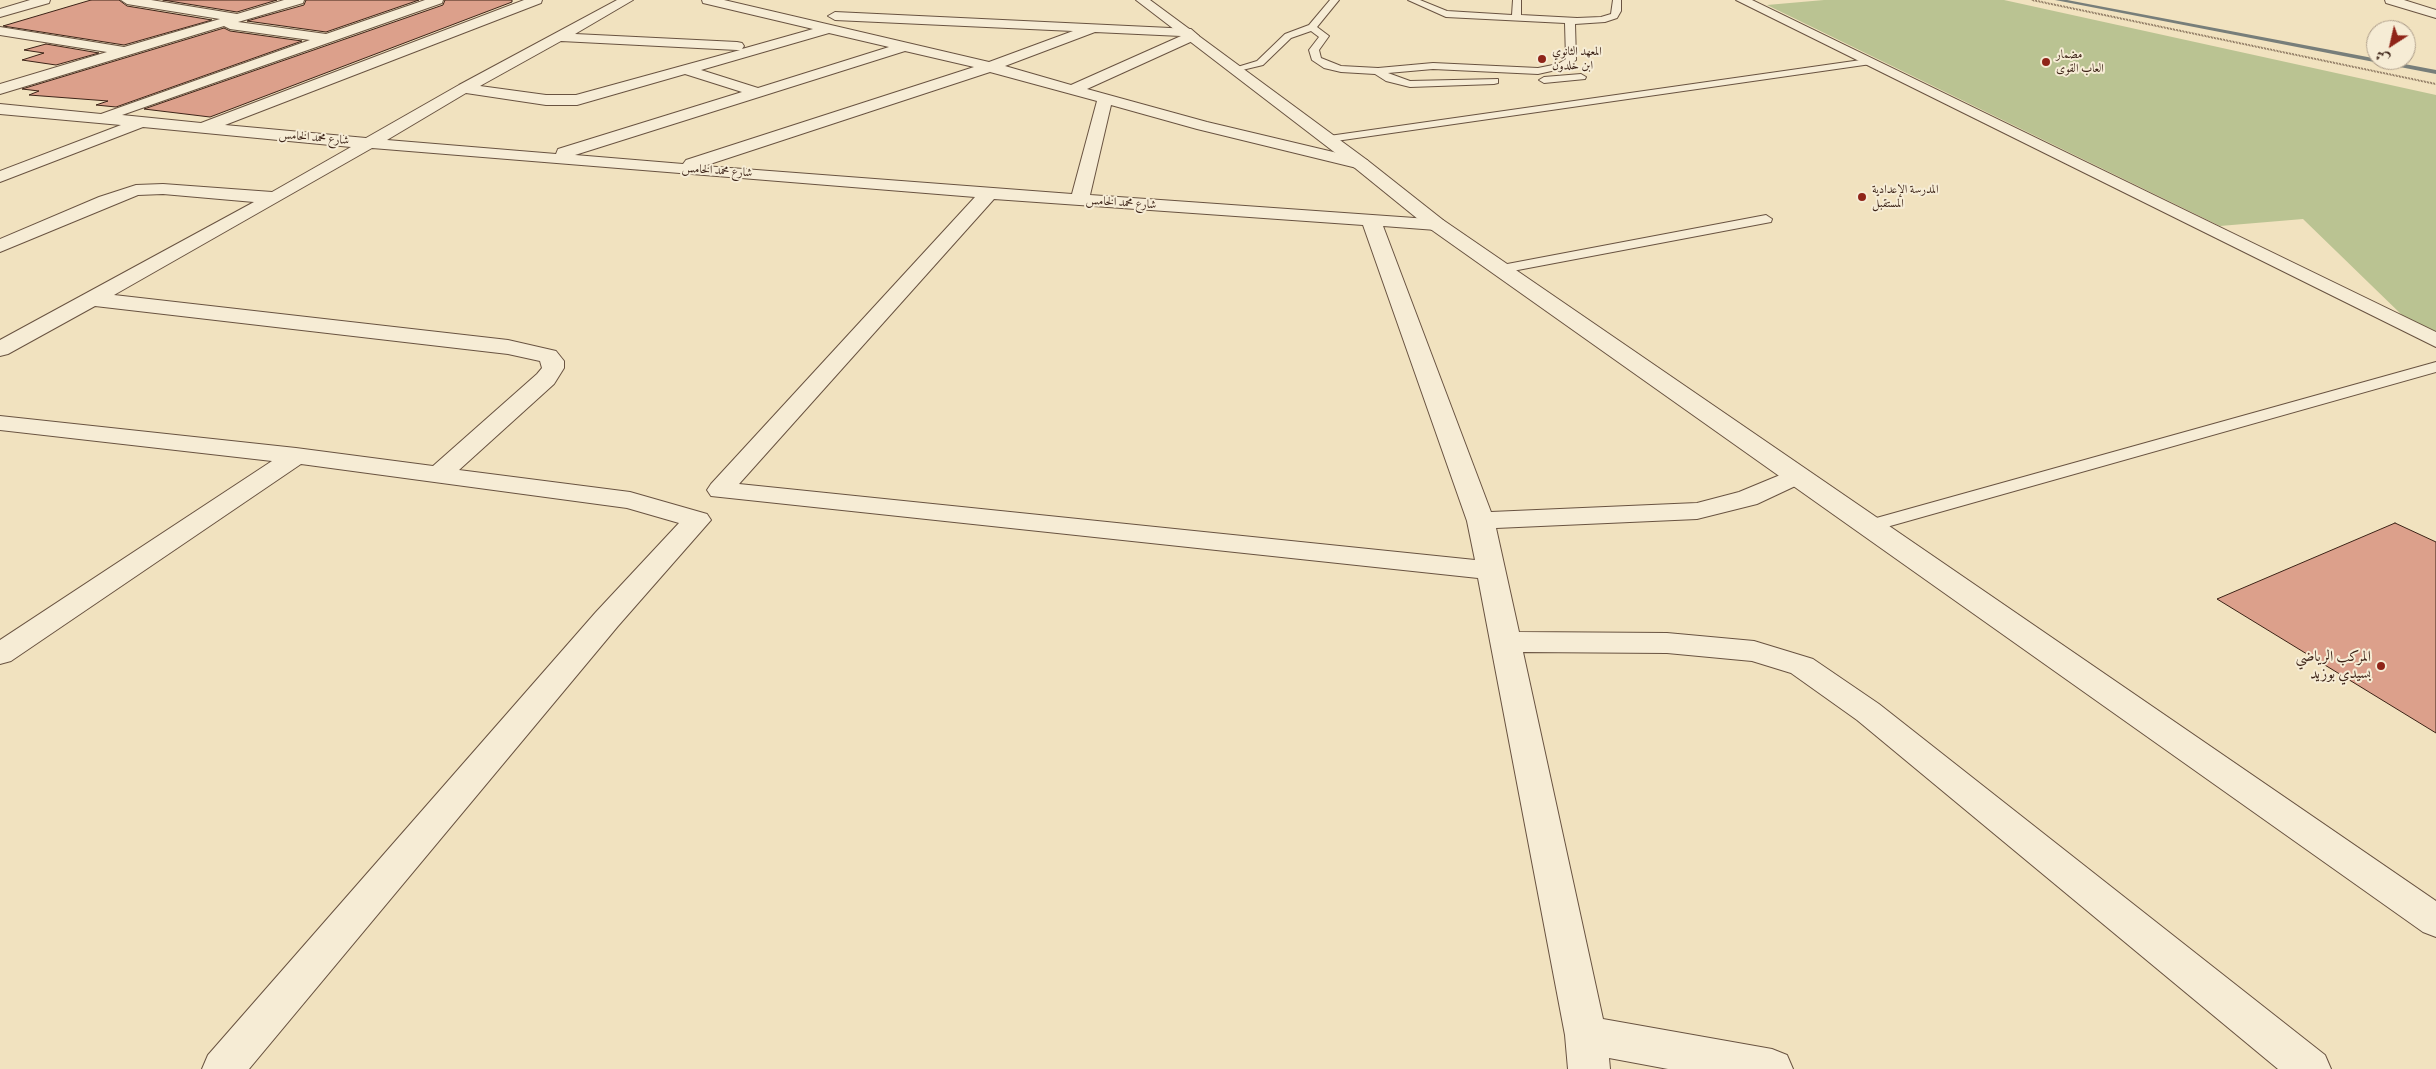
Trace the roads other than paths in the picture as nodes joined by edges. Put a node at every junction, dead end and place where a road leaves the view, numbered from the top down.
1 (44, 0) edge
2 (127, 0) edge
3 (298, 0) edge
4 (436, 0) edge
5 (536, 0) edge
6 (628, 0) edge
7 (708, 0) edge
8 (1142, 0) edge
9 (1335, 0) edge
10 (1412, 0) edge
11 (1517, 0) edge
12 (1617, 0) edge
13 (1742, 0) edge
14 (2391, 0) edge
15 (759, 11) junction
16 (0, 13) edge
17 (2436, 14) edge
18 (238, 18) junction
19 (863, 18) junction
20 (1516, 19) junction
21 (1570, 21) junction
22 (219, 24) junction
23 (993, 24) junction
24 (1312, 27) junction
25 (832, 28) junction
26 (1093, 28) junction
27 (0, 31) edge
28 (1189, 34) junction
29 (562, 37) junction
30 (327, 38) junction
31 (364, 42) dead end
32 (382, 45) dead end
33 (410, 48) junction
34 (758, 48) junction
35 (912, 48) junction
36 (128, 51) junction
37 (1868, 62) junction
38 (990, 67) junction
39 (684, 68) junction
40 (1238, 70) junction
41 (1378, 71) junction
42 (1581, 77) dead end
43 (464, 88) junction
44 (0, 89) edge
45 (1072, 90) junction
46 (756, 92) junction
47 (1105, 99) junction
48 (0, 109) edge
49 (99, 118) junction
50 (142, 122) junction
51 (201, 128) junction
52 (1328, 139) junction
53 (366, 143) junction
54 (553, 157) junction
55 (1361, 164) junction
56 (680, 168) junction
57 (0, 177) edge
58 (989, 193) junction
59 (275, 198) junction
60 (1080, 200) junction
61 (1766, 218) dead end
62 (1371, 220) junction
63 (1436, 224) junction
64 (0, 246) edge
65 (1502, 270) junction
66 (94, 299) junction
67 (2436, 340) edge
68 (0, 349) edge
69 (2436, 367) edge
70 (0, 423) edge
71 (296, 456) junction
72 (437, 476) junction
73 (1797, 476) junction
74 (720, 490) junction
75 (696, 520) junction
76 (1481, 521) junction
77 (1868, 526) junction
78 (1492, 572) junction
79 (0, 626) edge
80 (32, 632) junction
81 (1508, 642) junction
82 (0, 654) edge
83 (2436, 921) edge
84 (1588, 1052) edge
85 (223, 1069) edge
86 (1772, 1069) edge
87 (2310, 1069) edge

1 - 16 street
2 - 18 street
3 - 18 street
4 - 30 street
5 - 33 street
6 - 29 street
7 - 15 street
8 - 28 street
9 - 24 lane
10 - 20 lane
11 - 20 lane
12 - 21 lane
13 - 37 street
14 - 17 street
15 - 19 street
15 - 25 street
18 - 22 street
19 - 23 street
19 - 25 street
20 - 21 lane
21 - 41 lane
22 - 30 street
22 - 36 street
23 - 26 street
23 - 35 street
24 - 40 lane
24 - 41 lane
25 - 34 street
25 - 35 street
26 - 28 street
26 - 38 street
27 - 36 street
28 - 40 street
28 - 45 street
29 - 34 street
29 - 43 street
30 - 31 street
30 - 49 street
32 - 33 street
33 - 51 street
34 - 39 street
35 - 38 street
35 - 46 street
36 - 44 street
37 - 52 lane
37 - 67 street
38 - 45 street
38 - 56 street
39 - 43 street
39 - 46 street
40 - 52 street
41 - 42 lane
43 - 53 street
45 - 47 street
46 - 54 street
47 - 55 street
47 - 60 street
48 - 49 street, شارع محمد الخامس
49 - 50 street, شارع محمد الخامس
50 - 51 street, شارع محمد الخامس
50 - 57 street
51 - 53 street, شارع محمد الخامس
52 - 55 street
53 - 54 street, شارع محمد الخامس
53 - 59 street
54 - 56 street, شارع محمد الخامس
55 - 63 street
56 - 58 street, شارع محمد الخامس
58 - 60 street, شارع محمد الخامس
58 - 74 street
59 - 64 street
59 - 66 street
60 - 62 street, شارع محمد الخامس
61 - 65 lane
62 - 63 street, شارع محمد الخامس
62 - 76 street
63 - 65 street
65 - 73 street
66 - 68 street
66 - 72 street
69 - 77 lane
70 - 71 street
71 - 72 street
71 - 80 street
72 - 75 street
73 - 76 street
73 - 77 street
74 - 75 street
74 - 78 street
75 - 85 street
76 - 78 street
77 - 83 street
78 - 81 street
79 - 80 street
80 - 82 street
81 - 84 street
81 - 87 street
84 - 86 street

